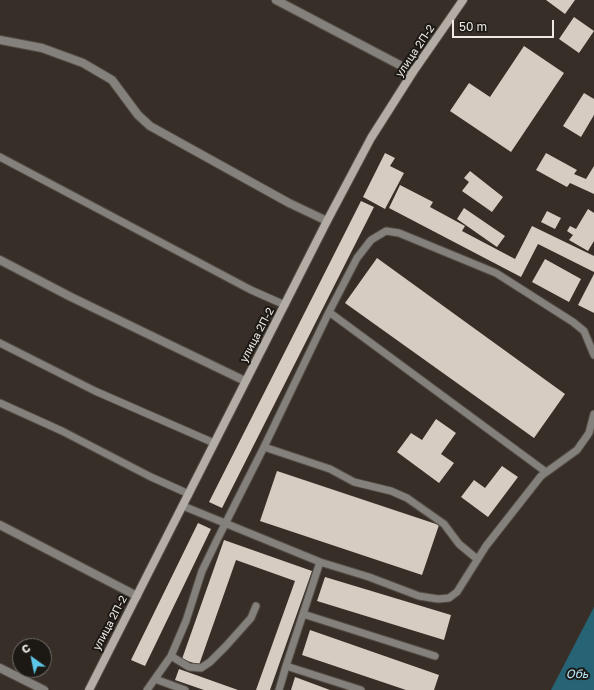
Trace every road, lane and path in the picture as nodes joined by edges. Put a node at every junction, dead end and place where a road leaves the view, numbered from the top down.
1 (276, 0) edge
2 (463, 0) edge
3 (0, 40) edge
4 (413, 72) junction
5 (0, 157) edge
6 (327, 221) junction
7 (0, 260) edge
8 (285, 305) junction
9 (329, 312) junction
10 (0, 342) edge
11 (594, 355) edge
12 (245, 381) junction
13 (0, 403) edge
14 (594, 414) edge
15 (214, 444) junction
16 (264, 447) junction
17 (546, 472) junction
18 (189, 494) junction
19 (183, 506) junction
20 (226, 523) junction
21 (0, 525) edge
22 (477, 559) junction
23 (320, 562) junction
24 (137, 596) junction
25 (256, 606) dead end
26 (303, 614) junction
27 (171, 656) junction
28 (435, 656) dead end
29 (286, 666) junction
30 (0, 668) edge
31 (155, 679) junction
32 (44, 690) edge
33 (89, 690) edge
34 (148, 690) edge
35 (185, 690) edge
36 (280, 690) edge
37 (361, 690) edge

1 - 4 street
2 - 4 main road, улица 2П-2
3 - 6 street
4 - 6 main road, улица 2П-2
5 - 8 lane
6 - 8 main road, улица 2П-2
7 - 12 street
8 - 12 main road, улица 2П-2
9 - 11 lane
9 - 16 lane
9 - 17 lane
10 - 15 lane
12 - 15 main road, улица 2П-2
13 - 18 lane
14 - 17 lane
15 - 18 main road, улица 2П-2
16 - 20 lane
16 - 22 lane
17 - 22 lane
18 - 19 main road, улица 2П-2
19 - 20 lane
19 - 24 main road, улица 2П-2
20 - 23 lane
20 - 27 lane
21 - 24 street
22 - 23 lane
23 - 26 lane
24 - 33 main road, улица 2П-2
25 - 27 lane
26 - 28 lane
26 - 29 lane
27 - 31 lane
29 - 36 lane
29 - 37 lane
30 - 32 street
31 - 34 lane
31 - 35 lane

